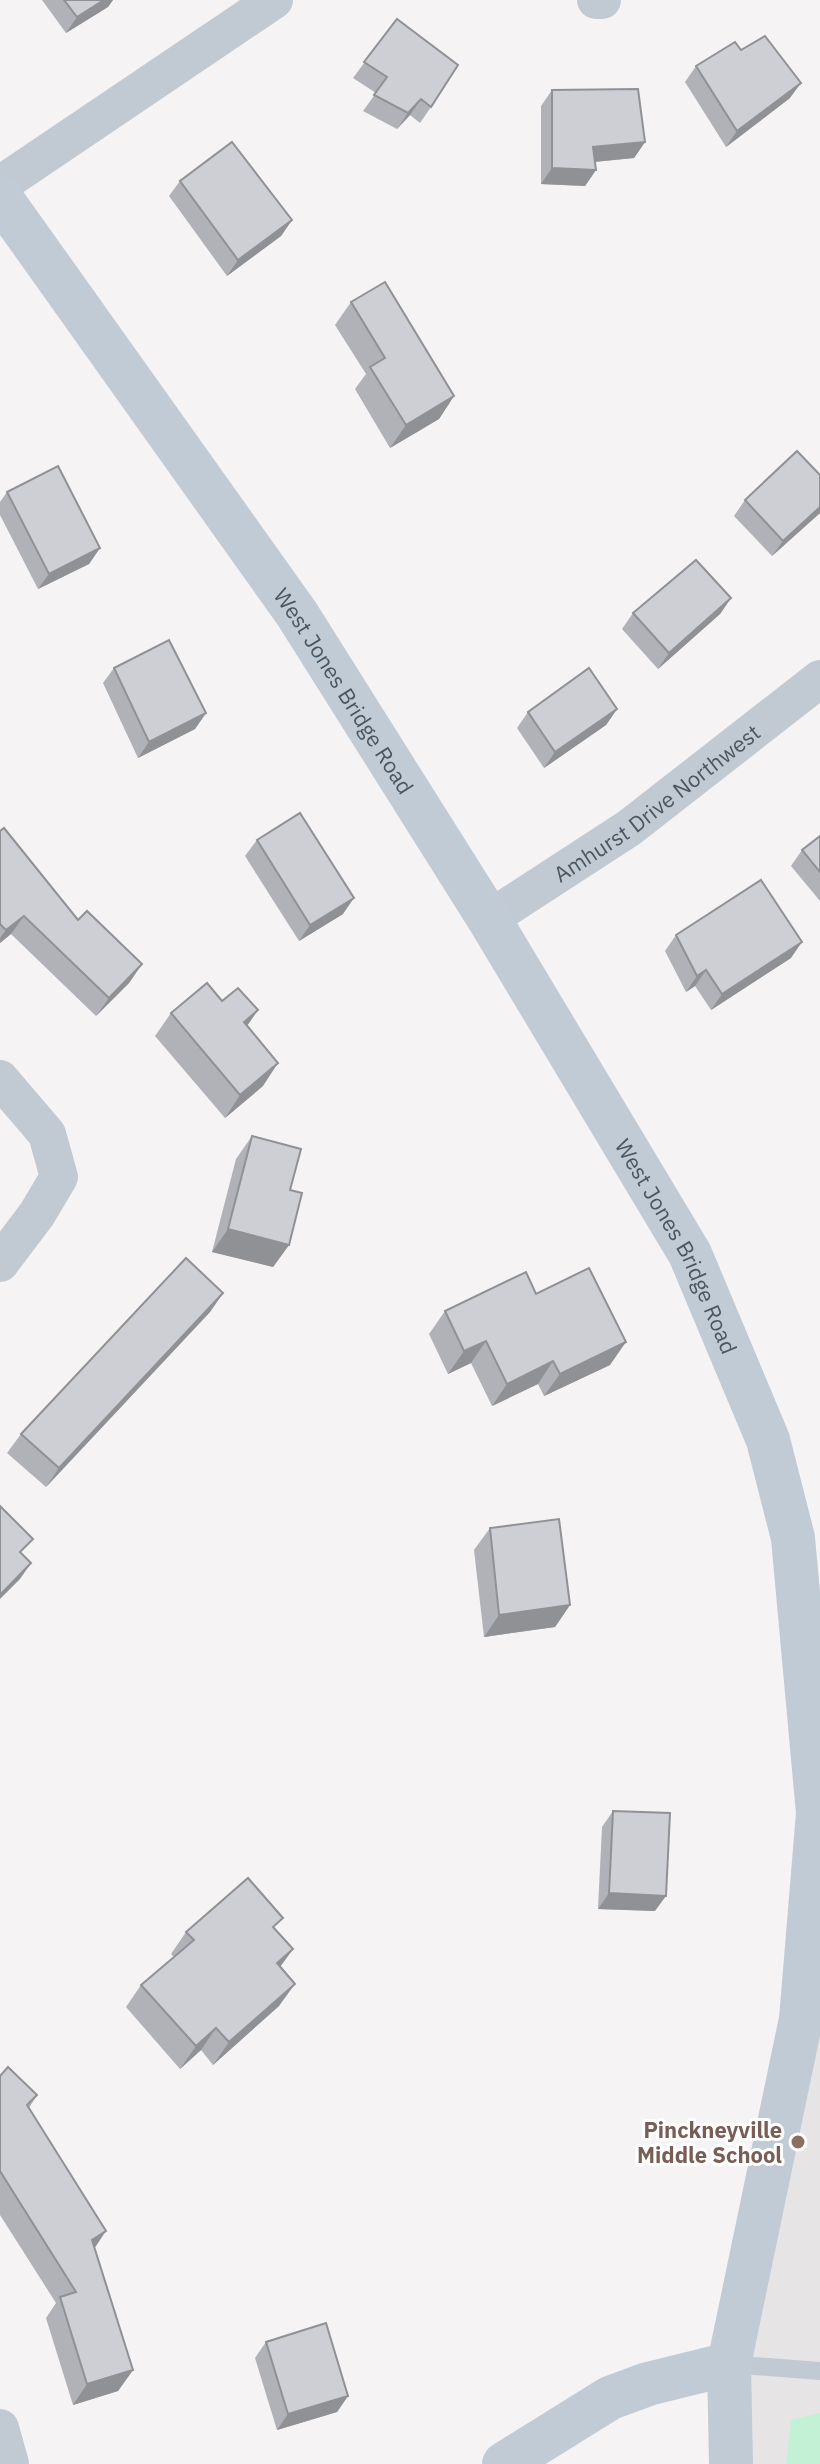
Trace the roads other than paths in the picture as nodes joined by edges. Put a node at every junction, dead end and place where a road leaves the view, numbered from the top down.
1 (274, 0) edge
2 (0, 185) edge
3 (0, 197) edge
4 (820, 679) edge
5 (489, 919) junction
6 (0, 1079) edge
7 (0, 1263) edge
8 (806, 1534) edge
9 (729, 2364) junction
10 (820, 2371) edge
11 (0, 2428) edge
12 (10, 2464) edge
13 (504, 2464) edge
14 (731, 2464) edge

1 - 2 street
3 - 5 street, West Jones Bridge Road
4 - 5 street, Amhurst Drive Northwest
5 - 8 street, West Jones Bridge Road
6 - 7 street
8 - 9 street, West Jones Bridge Road
9 - 10 lane
9 - 13 street
9 - 14 street, West Jones Bridge Road
11 - 12 street

